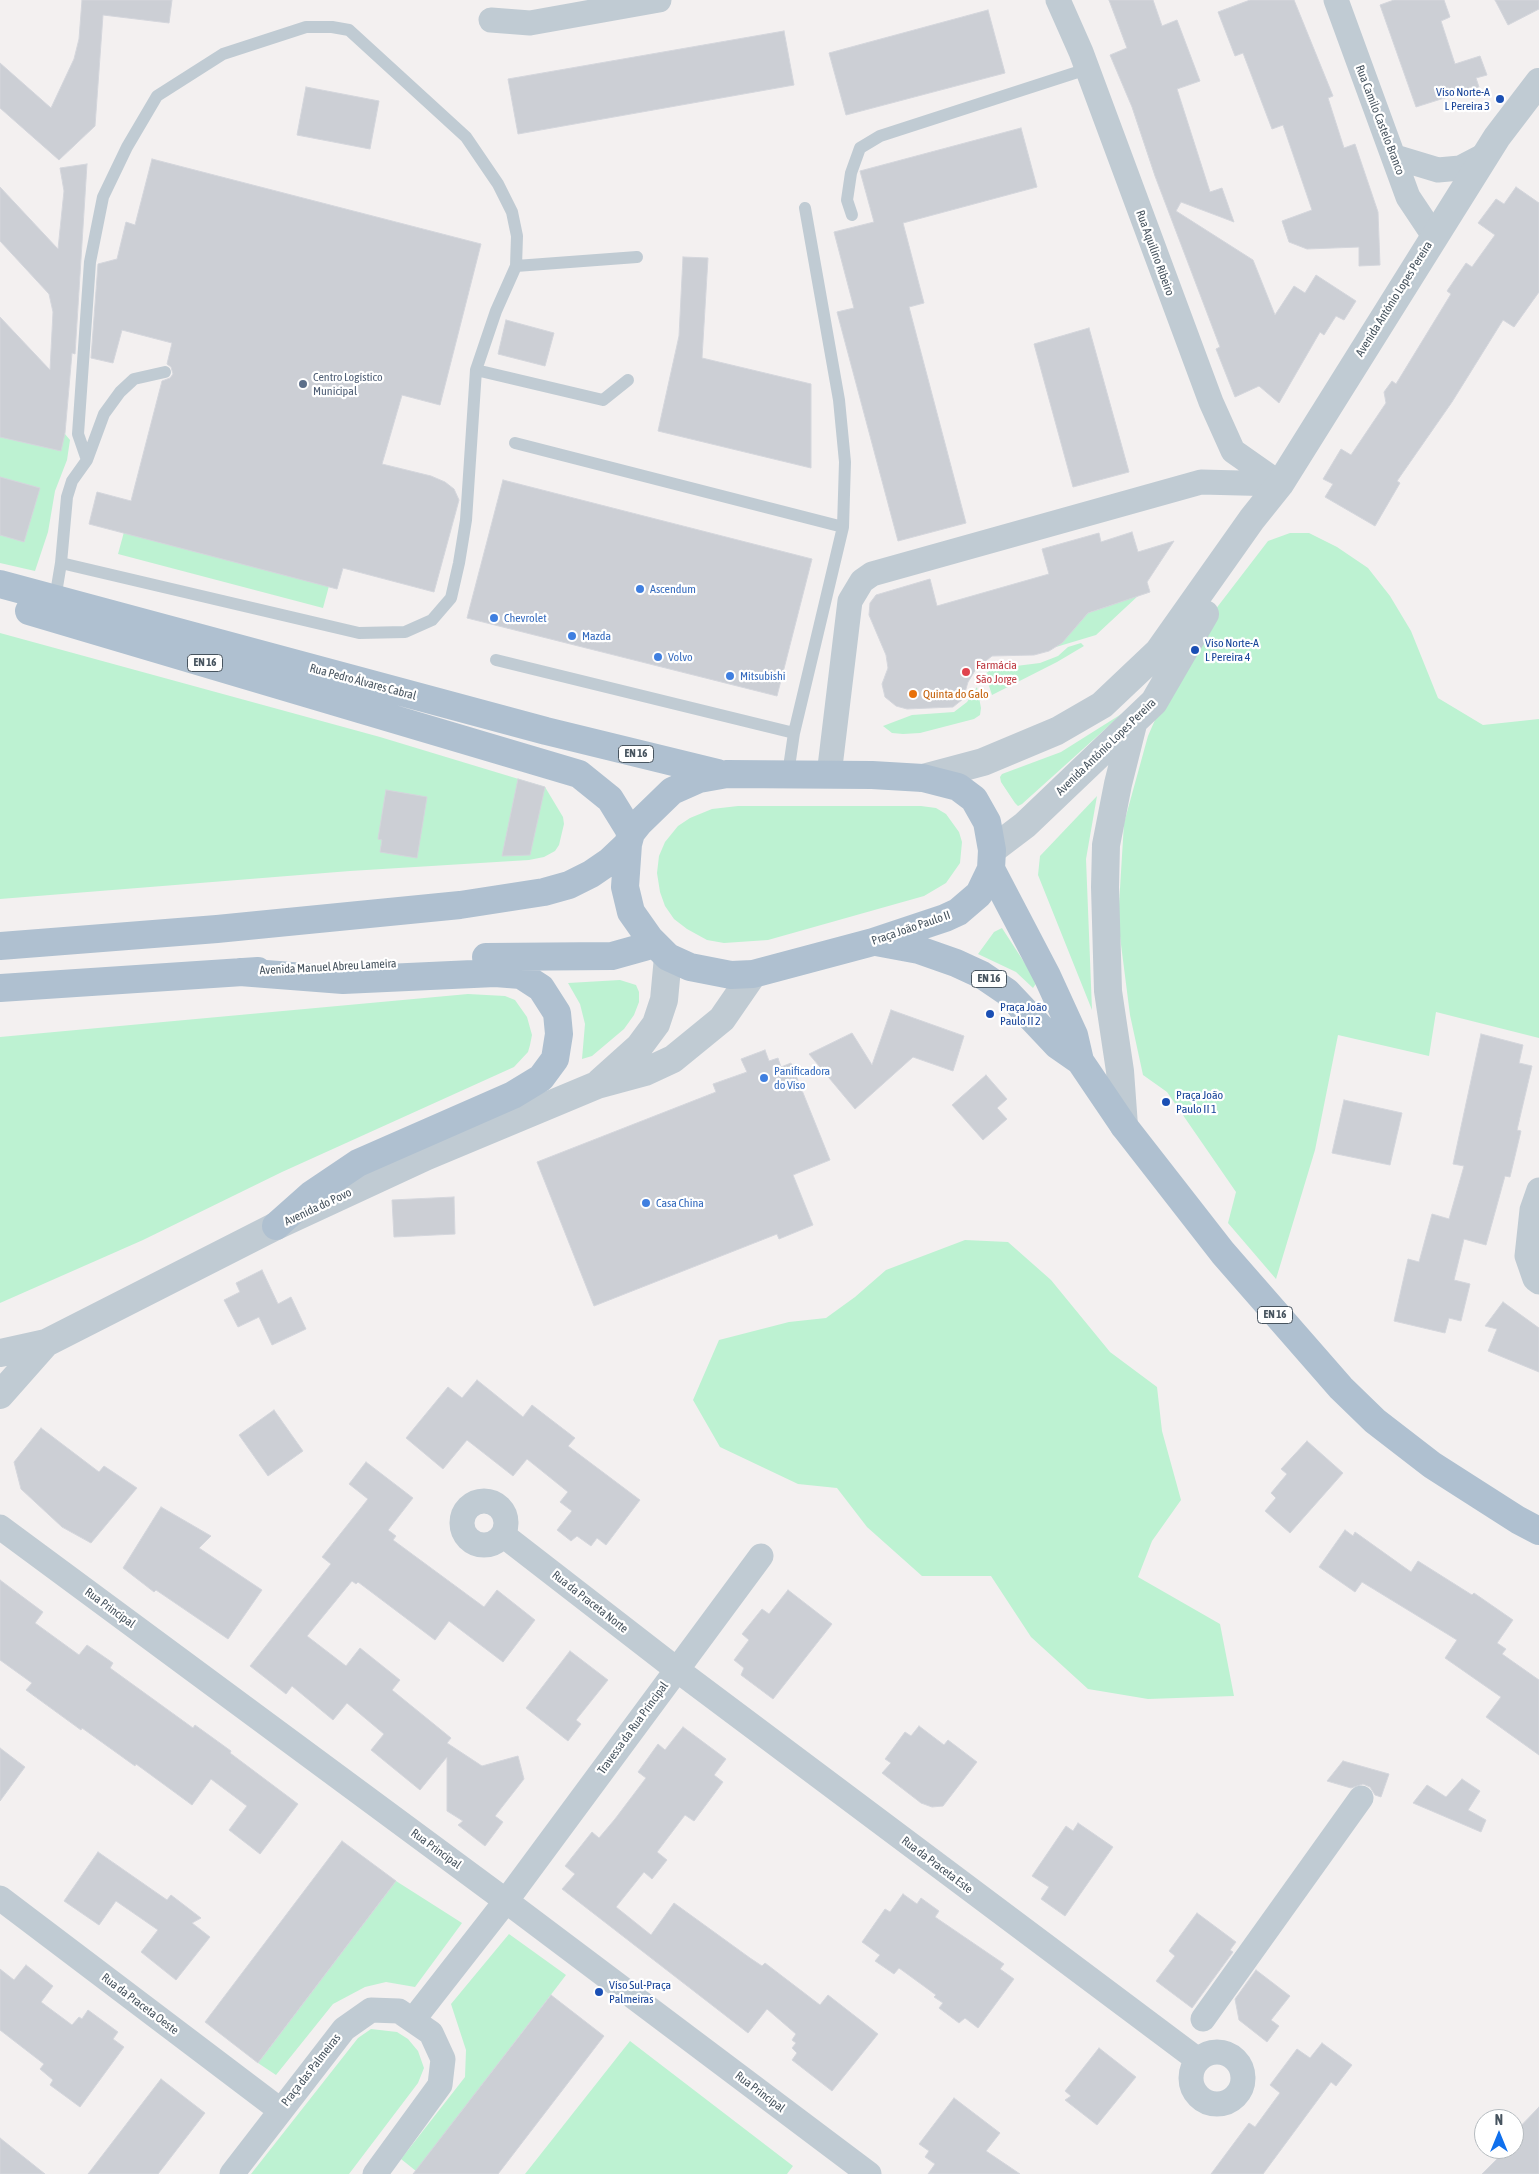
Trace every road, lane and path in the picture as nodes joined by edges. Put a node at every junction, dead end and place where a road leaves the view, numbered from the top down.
1 (659, 0) edge
2 (1058, 0) edge
3 (1336, 0) edge
4 (491, 20) dead end
5 (1087, 69) junction
6 (1539, 82) edge
7 (1485, 155) junction
8 (1395, 157) junction
9 (805, 208) dead end
10 (852, 215) dead end
11 (1434, 236) junction
12 (637, 257) dead end
13 (516, 266) junction
14 (476, 370) junction
15 (165, 372) dead end
16 (628, 380) dead end
17 (515, 443) dead end
18 (87, 460) junction
19 (1280, 484) junction
20 (1252, 519) junction
21 (843, 527) junction
22 (61, 563) junction
23 (0, 584) edge
24 (55, 599) junction
25 (0, 603) edge
26 (496, 660) dead end
27 (1133, 724) junction
28 (794, 733) junction
29 (727, 774) junction
30 (788, 774) junction
31 (829, 775) junction
32 (923, 778) junction
33 (630, 838) junction
34 (991, 859) junction
35 (872, 942) junction
36 (0, 946) edge
37 (662, 950) junction
38 (240, 972) junction
39 (753, 974) junction
40 (0, 988) edge
41 (1080, 1061) junction
42 (597, 1085) junction
43 (1124, 1126) junction
44 (1539, 1190) edge
45 (276, 1226) junction
46 (1539, 1282) edge
47 (46, 1343) junction
48 (0, 1353) edge
49 (0, 1395) edge
50 (0, 1527) edge
51 (1539, 1531) edge
52 (504, 1535) dead end
53 (761, 1556) dead end
54 (676, 1669) junction
55 (1361, 1798) dead end
56 (0, 1898) edge
57 (506, 1901) junction
58 (1203, 2019) dead end
59 (414, 2020) junction
60 (1198, 2060) dead end
61 (280, 2110) junction
62 (232, 2174) edge
63 (375, 2174) edge
64 (869, 2174) edge

1 - 4 street
2 - 5 street, Rua Aquilino Ribeiro
3 - 8 street, Rua Camilo Castelo Branco
5 - 10 lane
5 - 19 street, Rua Aquilino Ribeiro
6 - 7 street, Avenida António Lopes Pereira
7 - 8 street
7 - 11 street, Avenida António Lopes Pereira
8 - 11 street, Rua Camilo Castelo Branco
9 - 21 lane
11 - 19 street, Avenida António Lopes Pereira
12 - 13 lane
13 - 14 lane
13 - 18 lane
14 - 16 lane
14 - 22 lane
15 - 18 lane
17 - 21 lane
18 - 22 lane
19 - 20 street, Avenida António Lopes Pereira
19 - 31 street
20 - 27 street, Avenida António Lopes Pereira
20 - 32 street, Avenida António Lopes Pereira
21 - 28 lane
22 - 24 lane
23 - 24 main road, Rua Pedro Álvares Cabral / EN 16
24 - 29 main road, Rua Pedro Álvares Cabral / EN 16
25 - 33 main road, Rua Pedro Álvares Cabral / EN 16
26 - 28 lane
27 - 34 street, Avenida António Lopes Pereira
27 - 43 street
28 - 30 lane
29 - 30 main road, EN 16
29 - 33 main road, EN 16
30 - 31 main road, EN 16
31 - 32 main road, EN 16
32 - 34 main road, EN 16
33 - 36 main road
33 - 37 main road, Praça João Paulo II / EN 16
34 - 35 main road, Praça João Paulo II / EN 16
34 - 41 main road, EN 16
35 - 39 main road, Praça João Paulo II / EN 16
35 - 41 main road, EN 16
37 - 38 main road, Avenida Manuel Abreu Lameira
37 - 39 main road, Praça João Paulo II / EN 16
37 - 42 street, Avenida do Povo
38 - 40 main road, Avenida Manuel Abreu Lameira
38 - 45 main road
39 - 42 street, Avenida do Povo
41 - 43 main road, EN 16
42 - 45 street, Avenida do Povo
43 - 51 main road, EN 16
44 - 46 street
45 - 47 street, Avenida do Povo
47 - 48 street, Avenida do Povo
47 - 49 street, Avenida do Povo
50 - 57 street, Rua Principal
52 - 54 street, Rua da Praceta Norte
53 - 54 street, Travessa da Rua Principal
54 - 57 street, Travessa da Rua Principal
54 - 60 street, Rua da Praceta Este
55 - 58 street
56 - 61 street, Rua da Praceta Oeste
57 - 59 street
57 - 64 street, Rua Principal
59 - 61 street, Praça das Palmeiras
59 - 63 street, Praça das Palmeiras
61 - 62 street, Praça das Palmeiras

